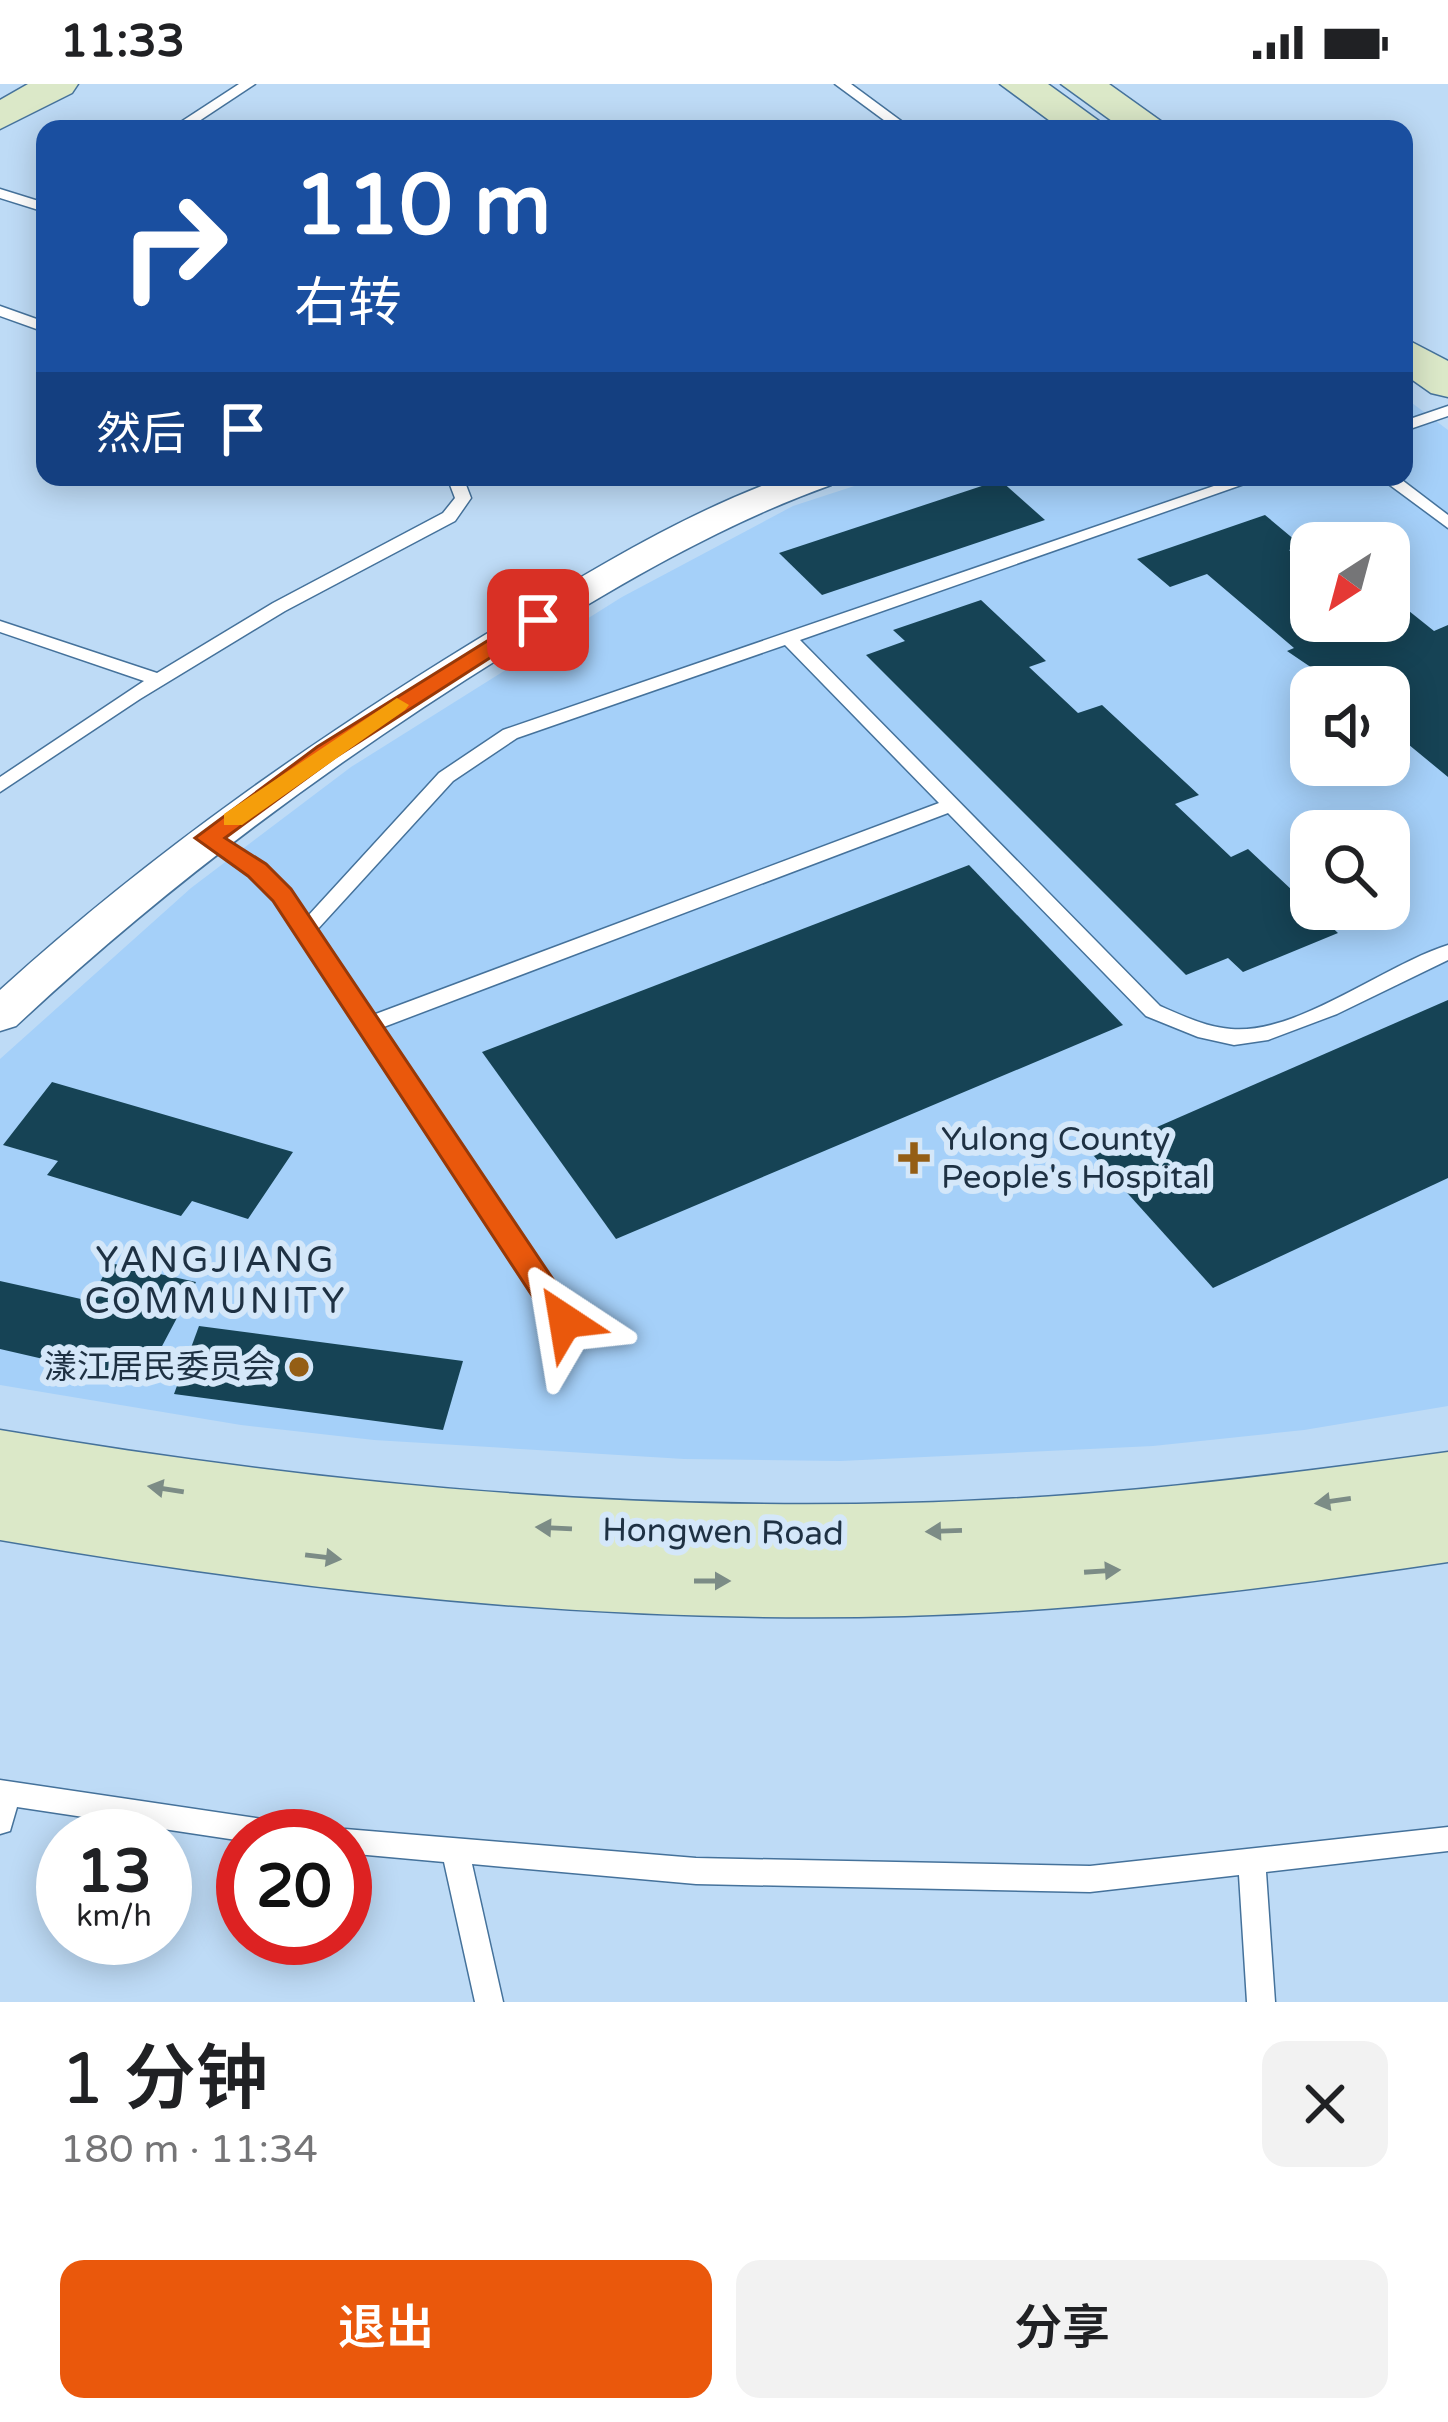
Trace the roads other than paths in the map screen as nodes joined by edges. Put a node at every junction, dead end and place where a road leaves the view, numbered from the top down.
1 (21, 84) edge
2 (58, 84) edge
3 (248, 84) edge
4 (842, 84) edge
5 (1019, 84) edge
6 (1081, 84) edge
7 (0, 96) edge
8 (0, 117) edge
9 (191, 120) edge
10 (892, 120) edge
11 (1075, 120) edge
12 (1137, 120) edge
13 (0, 193) edge
14 (36, 205) edge
15 (0, 310) edge
16 (1413, 310) edge
17 (36, 324) edge
18 (1448, 335) edge
19 (1413, 358) edge
20 (1448, 383) edge
21 (1448, 411) edge
22 (1413, 423) edge
23 (458, 486) edge
24 (788, 486) edge
25 (1230, 486) edge
26 (1399, 486) edge
27 (1448, 523) edge
28 (0, 626) edge
29 (788, 638) junction
30 (158, 680) junction
31 (0, 786) edge
32 (952, 805) junction
33 (208, 838) junction
34 (306, 930) junction
35 (1448, 952) edge
36 (0, 1015) edge
37 (368, 1025) junction
38 (565, 1321) dead end
39 (0, 1460) edge
40 (1448, 1482) edge
41 (0, 1509) edge
42 (1448, 1531) edge
43 (4, 1792) edge
44 (0, 1822) edge
45 (216, 1824) edge
46 (1448, 1839) edge
47 (372, 1844) edge
48 (456, 1853) junction
49 (1252, 1864) junction
50 (489, 2002) edge
51 (1261, 2002) edge

1 - 7 street
2 - 8 street
3 - 9 lane
4 - 10 lane
5 - 11 street
6 - 12 street
13 - 14 lane
15 - 17 lane
16 - 18 street
19 - 20 street
21 - 22 lane
23 - 30 lane
24 - 33 street
25 - 29 lane
26 - 27 lane
28 - 30 lane
29 - 32 lane
29 - 34 lane
30 - 31 lane
32 - 35 lane
32 - 37 lane
33 - 34 lane
33 - 36 street
34 - 37 lane
37 - 38 lane
40 -> 39 street, Hongwen Road
41 -> 42 street, Hongwen Road
43 - 44 lane
43 - 45 lane
46 - 49 lane
47 - 48 lane
48 - 49 lane
48 - 50 lane
49 - 51 lane

